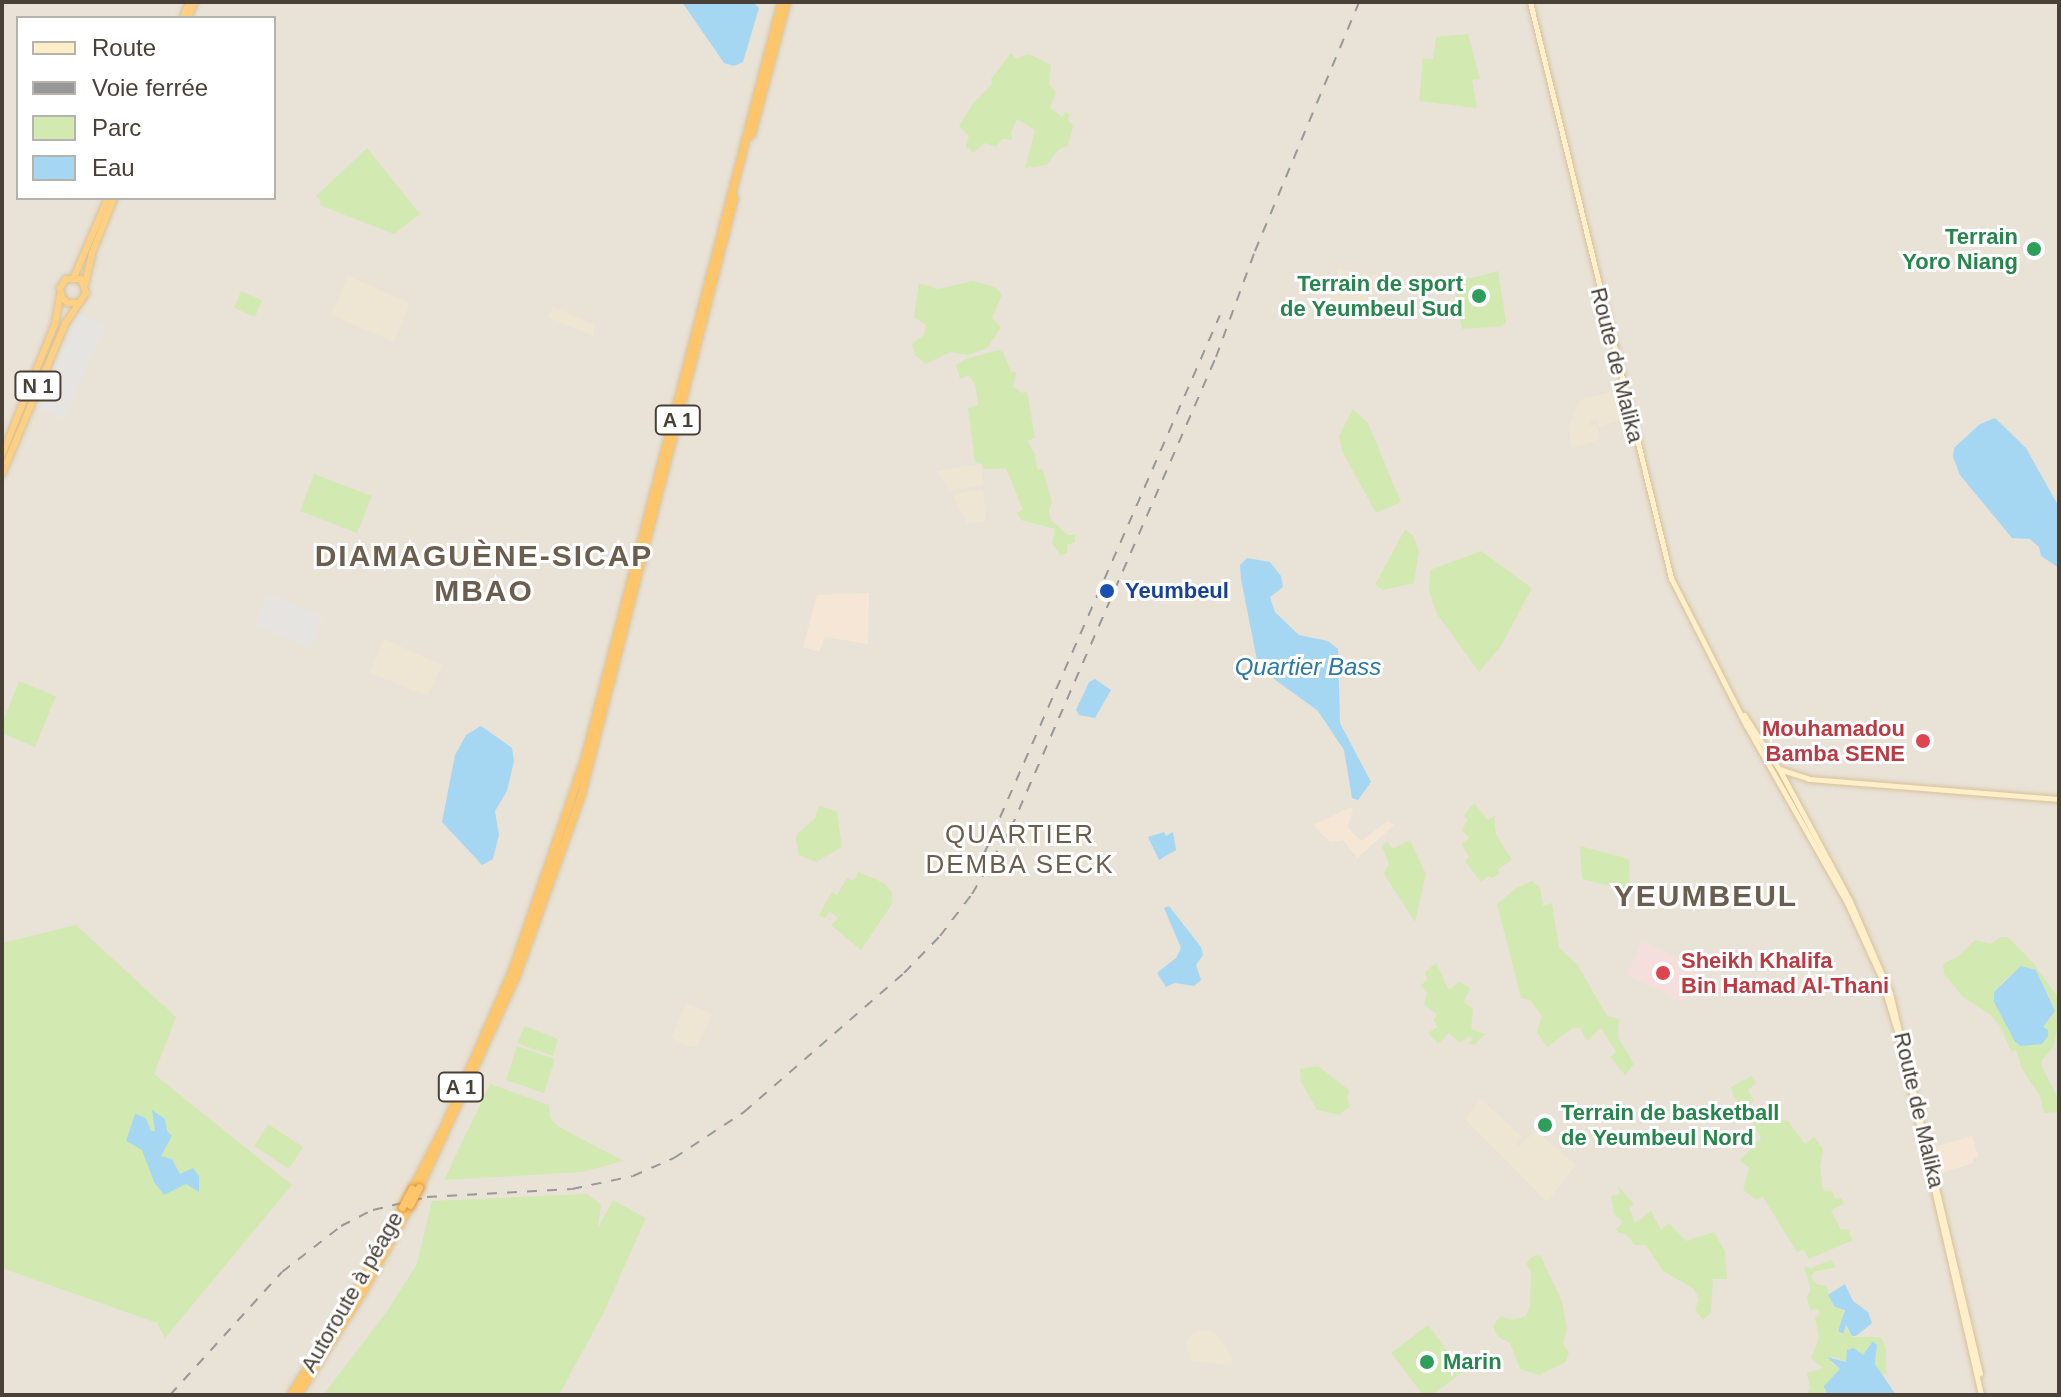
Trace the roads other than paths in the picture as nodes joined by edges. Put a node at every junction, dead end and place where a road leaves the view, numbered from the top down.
1 (784, 2) edge
2 (1530, 2) edge
3 (107, 200) edge
4 (113, 200) edge
5 (74, 277) junction
6 (85, 284) junction
7 (60, 295) junction
8 (79, 303) junction
9 (2, 455) edge
10 (2, 474) edge
11 (1776, 769) junction
12 (2059, 799) edge
13 (406, 1206) junction
14 (290, 1395) edge
15 (297, 1395) edge
16 (1983, 1395) edge

1 - 13 highway, A 1, bridge
2 - 11 main road, Route de Malika
3 - 5 highway, N 1
4 - 6 highway, N 1
5 - 6 highway
5 - 7 highway, N 1
6 - 8 highway, N 1
7 - 8 highway
7 - 9 highway, N 1
8 - 10 highway, N 1
11 - 12 main road
11 - 16 main road, Route de Malika
13 - 14 highway, Autoroute à péage / A 1
13 - 15 highway, A 1

